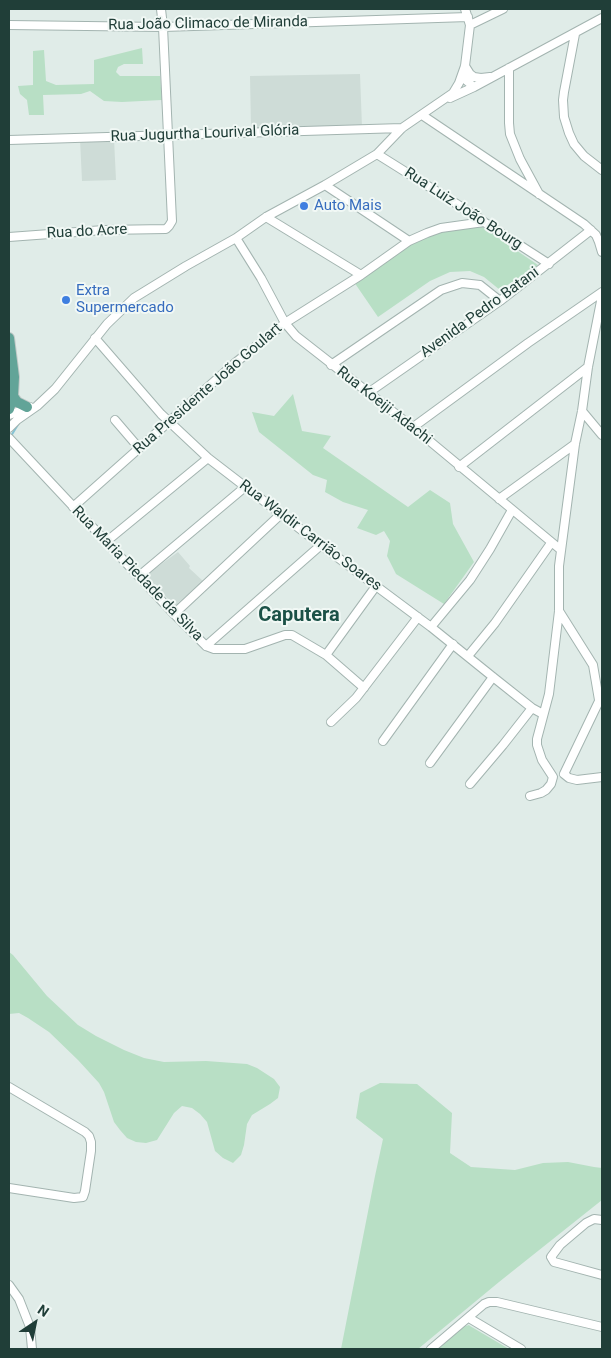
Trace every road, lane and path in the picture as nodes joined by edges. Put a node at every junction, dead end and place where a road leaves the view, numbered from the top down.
1 (161, 9) edge
2 (465, 9) edge
3 (503, 9) edge
4 (602, 18) edge
5 (469, 21) junction
6 (9, 25) edge
7 (163, 27) junction
8 (575, 34) junction
9 (465, 66) junction
10 (509, 68) junction
11 (494, 76) junction
12 (462, 77) junction
13 (474, 86) junction
14 (443, 100) junction
15 (422, 114) junction
16 (402, 128) junction
17 (167, 135) junction
18 (9, 140) edge
19 (377, 154) junction
20 (520, 159) junction
21 (602, 170) edge
22 (512, 176) junction
23 (325, 186) junction
24 (540, 195) junction
25 (266, 217) junction
26 (484, 222) junction
27 (596, 232) edge
28 (9, 237) edge
29 (236, 238) junction
30 (409, 242) junction
31 (602, 252) edge
32 (549, 264) junction
33 (361, 275) junction
34 (602, 294) edge
35 (500, 301) junction
36 (285, 323) junction
37 (9, 338) edge
38 (95, 338) junction
39 (331, 365) junction
40 (588, 368) junction
41 (368, 393) junction
42 (13, 396) junction
43 (32, 406) junction
44 (9, 409) edge
45 (582, 411) junction
46 (9, 416) edge
47 (115, 420) dead end
48 (169, 422) junction
49 (9, 428) edge
50 (412, 428) junction
51 (602, 435) edge
52 (9, 438) edge
53 (575, 444) junction
54 (139, 448) junction
55 (208, 458) junction
56 (459, 467) junction
57 (244, 487) junction
58 (499, 499) junction
59 (73, 507) junction
60 (512, 510) junction
61 (281, 514) junction
62 (107, 542) junction
63 (551, 543) junction
64 (321, 545) junction
65 (561, 550) junction
66 (139, 576) junction
67 (376, 586) junction
68 (559, 611) junction
69 (174, 614) junction
70 (418, 617) junction
71 (431, 627) junction
72 (453, 644) junction
73 (206, 646) junction
74 (326, 655) junction
75 (468, 656) junction
76 (493, 677) junction
77 (364, 688) junction
78 (600, 700) edge
79 (532, 708) junction
80 (544, 714) junction
81 (331, 722) dead end
82 (383, 742) dead end
83 (430, 763) dead end
84 (564, 774) junction
85 (553, 776) junction
86 (602, 777) edge
87 (470, 784) dead end
88 (530, 796) dead end
89 (9, 1087) edge
90 (9, 1188) edge
91 (602, 1220) edge
92 (602, 1274) edge
93 (9, 1285) edge
94 (469, 1318) junction
95 (602, 1328) edge
96 (32, 1349) edge
97 (431, 1349) edge
98 (520, 1349) edge

1 - 7 street
2 - 5 street
3 - 5 street
4 - 8 street
5 - 7 street, Rua João Climaco de Miranda
5 - 9 street
6 - 7 street, Rua João Climaco de Miranda
7 - 17 street
8 - 10 street
8 - 21 street
9 - 11 street
9 - 12 street
10 - 11 street
10 - 20 street
11 - 13 street
12 - 13 street
12 - 14 street
13 - 14 street
14 - 15 street
15 - 16 street
15 - 22 street
16 - 17 street, Rua Jugurtha Lourival Glória
16 - 19 street
17 - 18 street, Rua Jugurtha Lourival Glória
17 - 28 street, Rua do Acre
19 - 23 street
19 - 26 street, Rua Luiz João Bourg
20 - 22 street
20 - 24 street
22 - 24 street
23 - 25 street
23 - 30 street
24 - 27 street
25 - 29 street
25 - 33 street
26 - 30 street, Rua Presidente João Goulart
26 - 32 street, Rua Luiz João Bourg
27 - 31 street
27 - 32 street, Avenida Pedro Batani
29 - 36 street, Rua Koeiji Adachi
29 - 38 street
30 - 33 street, Rua Presidente João Goulart
32 - 35 street, Avenida Pedro Batani
33 - 36 street, Rua Presidente João Goulart
34 - 40 street
34 - 50 street
35 - 39 street
35 - 41 street, Avenida Pedro Batani
36 - 39 street, Rua Koeiji Adachi
36 - 48 street, Rua Presidente João Goulart
37 - 42 main road
38 - 43 street
38 - 48 street, Rua Waldir Carrião Soares
39 - 41 street, Rua Koeiji Adachi
40 - 45 street
40 - 56 street
41 - 50 street, Rua Koeiji Adachi
42 - 43 main road
42 - 44 main road
43 - 46 street
43 - 49 street
45 - 51 street
45 - 53 street
47 - 54 street
48 - 54 street, Rua Presidente João Goulart
48 - 55 street, Rua Waldir Carrião Soares
50 - 56 street, Rua Koeiji Adachi
52 - 59 street, Rua Maria Piedade da Silva
53 - 58 street
53 - 65 street
54 - 59 street, Rua Presidente João Goulart
55 - 57 street, Rua Waldir Carrião Soares
55 - 62 street
56 - 58 street, Rua Koeiji Adachi
57 - 61 street, Rua Waldir Carrião Soares
57 - 66 street
58 - 60 street, Rua Koeiji Adachi
59 - 62 street, Rua Maria Piedade da Silva
60 - 63 street, Rua Koeiji Adachi
60 - 71 street
61 - 64 street, Rua Waldir Carrião Soares
61 - 69 street
62 - 66 street, Rua Maria Piedade da Silva
63 - 65 street, Rua Koeiji Adachi
63 - 75 street
64 - 67 street, Rua Waldir Carrião Soares
64 - 73 street
65 - 68 street
66 - 69 street, Rua Maria Piedade da Silva
67 - 70 street, Rua Waldir Carrião Soares
67 - 74 street
68 - 78 street
68 - 80 street
69 - 73 street, Rua Maria Piedade da Silva
70 - 71 street, Rua Waldir Carrião Soares
70 - 77 street
71 - 72 street, Rua Waldir Carrião Soares
72 - 75 street, Rua Waldir Carrião Soares
72 - 82 street
73 - 74 street, Rua Maria Piedade da Silva
74 - 77 street, Rua Maria Piedade da Silva
75 - 76 street, Rua Waldir Carrião Soares
76 - 79 street, Rua Waldir Carrião Soares
76 - 83 street
77 - 81 street
78 - 84 street
79 - 80 street, Rua Waldir Carrião Soares
79 - 87 street
80 - 85 street
84 - 85 street
84 - 86 street
85 - 88 street
89 - 90 street
91 - 92 street
93 - 96 street
94 - 95 street
94 - 97 street
94 - 98 street

